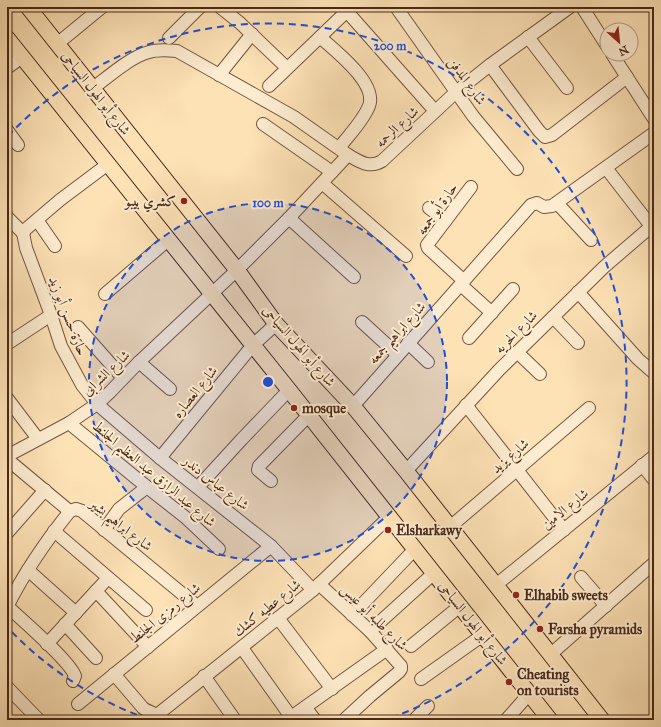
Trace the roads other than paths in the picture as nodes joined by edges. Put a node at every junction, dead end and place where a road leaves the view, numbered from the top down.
1 (28, 7) edge
2 (102, 7) edge
3 (200, 7) edge
4 (220, 7) edge
5 (396, 7) edge
6 (570, 7) edge
7 (582, 7) edge
8 (345, 9) edge
9 (252, 34) junction
10 (599, 34) edge
11 (320, 37) junction
12 (528, 37) junction
13 (7, 38) edge
14 (169, 38) dead end
15 (57, 44) junction
16 (22, 57) junction
17 (617, 62) edge
18 (490, 65) junction
19 (7, 68) edge
20 (287, 68) junction
21 (219, 75) junction
22 (627, 77) junction
23 (269, 86) dead end
24 (567, 88) dead end
25 (92, 89) junction
26 (456, 92) junction
27 (435, 112) junction
28 (654, 119) edge
29 (263, 124) dead end
30 (7, 130) edge
31 (654, 133) edge
32 (18, 144) dead end
33 (343, 151) junction
34 (108, 164) junction
35 (606, 168) junction
36 (517, 169) dead end
37 (332, 172) junction
38 (322, 183) junction
39 (471, 187) dead end
40 (557, 203) junction
41 (429, 208) dead end
42 (7, 216) edge
43 (289, 218) junction
44 (37, 220) junction
45 (446, 220) junction
46 (653, 225) edge
47 (23, 233) junction
48 (168, 240) junction
49 (591, 240) dead end
50 (56, 246) dead end
51 (406, 256) dead end
52 (237, 270) junction
53 (354, 277) dead end
54 (463, 283) junction
55 (513, 289) dead end
56 (578, 292) junction
57 (211, 293) junction
58 (105, 294) dead end
59 (492, 313) junction
60 (51, 315) junction
61 (553, 317) junction
62 (362, 322) dead end
63 (276, 324) junction
64 (78, 327) dead end
65 (469, 338) dead end
66 (408, 343) junction
67 (578, 343) dead end
68 (7, 344) edge
69 (253, 345) junction
70 (517, 352) junction
71 (398, 355) junction
72 (139, 362) junction
73 (428, 362) dead end
74 (654, 373) edge
75 (540, 374) dead end
76 (123, 378) junction
77 (170, 390) dead end
78 (289, 390) junction
79 (7, 398) edge
80 (97, 404) junction
81 (466, 405) junction
82 (352, 406) junction
83 (589, 408) dead end
84 (309, 415) junction
85 (69, 423) junction
86 (38, 439) junction
87 (7, 457) edge
88 (653, 457) dead end
89 (160, 458) junction
90 (642, 466) junction
91 (516, 470) junction
92 (406, 471) junction
93 (654, 480) edge
94 (271, 481) dead end
95 (147, 487) junction
96 (198, 487) junction
97 (45, 490) junction
98 (70, 510) junction
99 (389, 517) junction
100 (450, 527) junction
101 (104, 530) junction
102 (564, 530) junction
103 (8, 532) dead end
104 (54, 532) junction
105 (271, 546) junction
106 (415, 549) junction
107 (219, 550) dead end
108 (654, 563) edge
109 (28, 570) junction
110 (434, 573) junction
111 (581, 577) dead end
112 (108, 578) junction
113 (496, 585) junction
114 (316, 587) junction
115 (96, 591) junction
116 (7, 606) edge
117 (197, 606) junction
118 (460, 606) junction
119 (606, 606) junction
120 (146, 610) dead end
121 (76, 613) junction
122 (352, 614) junction
123 (278, 618) junction
124 (65, 624) junction
125 (370, 631) junction
126 (483, 635) junction
127 (47, 644) junction
128 (411, 646) dead end
129 (148, 647) junction
130 (242, 648) junction
131 (387, 649) junction
132 (551, 654) junction
133 (96, 658) dead end
134 (114, 674) junction
135 (204, 676) junction
136 (421, 679) dead end
137 (73, 681) dead end
138 (7, 687) edge
139 (332, 689) junction
140 (529, 694) junction
141 (78, 704) dead end
142 (428, 706) dead end
143 (306, 708) junction
144 (159, 717) edge
145 (32, 718) edge
146 (351, 718) edge
147 (289, 719) edge
148 (235, 720) edge
149 (315, 720) edge
150 (414, 720) edge
151 (506, 720) edge
152 (550, 720) edge
153 (602, 720) edge

1 - 15 main road, شارع أبو الهول السياحى
2 - 15 street
3 - 14 street
4 - 9 street
5 - 26 street, شارع المدفن
6 - 12 street, شارع الرحمه
7 - 10 street
8 - 11 street
8 - 27 street
9 - 20 street
9 - 21 street
11 - 20 street
11 - 33 street
12 - 18 street, شارع الرحمه
12 - 24 street
13 - 16 main road, شارع أبو الهول السياحى
15 - 25 main road, شارع أبو الهول السياحى
16 - 19 street
16 - 34 main road, شارع أبو الهول السياحى
17 - 22 street
18 - 22 street
18 - 26 street, شارع الرحمه
20 - 23 street
21 - 25 street, شارع الرحمه
21 - 33 street, شارع الرحمه
22 - 28 street
25 - 52 main road, شارع أبو الهول السياحى
26 - 27 street, شارع الرحمه
26 - 36 street, شارع المدفن
27 - 33 street, شارع الرحمه
29 - 37 street
30 - 32 street
31 - 35 street
33 - 37 street
34 - 44 street
34 - 48 main road, شارع أبو الهول السياحى
35 - 40 street
35 - 46 street
37 - 38 street
38 - 43 street
38 - 51 street
39 - 45 street, حارة أبو جمعه
40 - 49 street
40 - 54 street, شارع ابراهيم جمعه
41 - 45 street
42 - 47 street
43 - 52 street
43 - 53 street
44 - 47 street
44 - 50 street
45 - 54 street, حارة أبو جمعه
46 - 56 street, شارع الحريه
47 - 60 street, حارة حسن أبو زيد
48 - 57 main road, شارع أبو الهول السياحى
48 - 58 street
52 - 57 street, شارع الشرابى
52 - 63 main road, شارع أبو الهول السياحى
54 - 59 street
54 - 66 street, شارع ابراهيم جمعه
55 - 59 street
56 - 61 street, شارع الحريه
56 - 74 street
57 - 69 main road, شارع أبو الهول السياحى
57 - 72 street, شارع الشرابى
59 - 65 street
60 - 68 street
60 - 80 street, حارة حسن أبو زيد
61 - 67 street
61 - 70 street, شارع الحريه
62 - 71 street
63 - 69 street, شارع العصاره
63 - 82 main road, شارع أبو الهول السياحى
64 - 76 street
66 - 71 street, شارع ابراهيم جمعه
66 - 73 street
69 - 78 main road, شارع أبو الهول السياحى
69 - 89 street, شارع العصاره
70 - 75 street
70 - 81 street, شارع الحريه
71 - 82 street, شارع ابراهيم جمعه
72 - 76 street, شارع الشرابى
72 - 77 street
76 - 80 street, شارع الشرابى
78 - 84 main road, شارع أبو الهول السياحى
78 - 96 street
79 - 86 street
80 - 85 street, شارع الشرابى
80 - 89 street, شارع عباس دندر
81 - 91 street
81 - 92 street, شارع الحريه
82 - 92 main road, شارع أبو الهول السياحى
83 - 91 street, شارع يزيد
84 - 94 street
84 - 99 main road, شارع أبو الهول السياحى
85 - 86 street, شارع الشرابى
85 - 95 street, شارع عبد الرازق عبد العظيم الجلنط
86 - 87 street, شارع الشرابى
87 - 97 street, شارع ابراهيم بشير
88 - 90 street, شارع الامين
89 - 96 street, شارع عباس دندر
90 - 93 street
90 - 102 street, شارع الامين
91 - 100 street, شارع يزيد
91 - 102 street
92 - 100 main road, شارع أبو الهول السياحى
95 - 101 street
95 - 107 street, شارع عبد الرازق عبد العظيم الجلنط
96 - 105 street, شارع عباس دندر
97 - 98 street, شارع ابراهيم بشير
97 - 103 street
98 - 101 street, شارع ابراهيم بشير
98 - 104 street
99 - 106 main road, شارع أبو الهول السياحى
99 - 114 street, شارع عطيه كشك
100 - 113 main road, شارع أبو الهول السياحى
101 - 117 street, شارع ابراهيم بشير
102 - 113 street, شارع الامين
104 - 109 street
104 - 112 street
105 - 114 street, شارع عباس دندر
105 - 117 street, شارع رمزى الجلنط
106 - 110 main road, شارع أبو الهول السياحى
106 - 122 street
108 - 119 street
109 - 116 street
109 - 121 street
110 - 118 main road, شارع أبو الهول السياحى
110 - 125 street
111 - 119 street
112 - 115 street
112 - 120 street
113 - 132 main road, شارع أبو الهول السياحى
114 - 122 street, شارع طلبه أبو عيس
114 - 123 street, شارع عطيه كشك
115 - 121 street
115 - 129 street
116 - 127 street
117 - 129 street, شارع رمزى الجلنط
118 - 126 main road, شارع أبو الهول السياحى
118 - 128 street
119 - 132 street
121 - 124 street
122 - 125 street, شارع طلبه أبو عيس
123 - 130 street, شارع عطيه كشك
123 - 139 street
124 - 127 street
124 - 133 street
125 - 131 street, شارع طلبه أبو عيس
126 - 136 street
126 - 140 main road, شارع أبو الهول السياحى
127 - 137 street
129 - 134 street, شارع رمزى الجلنط
130 - 135 street, شارع عطيه كشك
130 - 147 street
131 - 139 street
131 - 146 street, شارع طلبه أبو عيس
132 - 153 main road, شارع أبو الهول السياحى
134 - 141 street, شارع رمزى الجلنط
134 - 144 street
135 - 144 street, شارع عطيه كشك
135 - 148 street
138 - 145 street
139 - 143 street
140 - 151 street
140 - 152 main road, شارع أبو الهول السياحى
142 - 150 street
143 - 147 street
143 - 149 street

